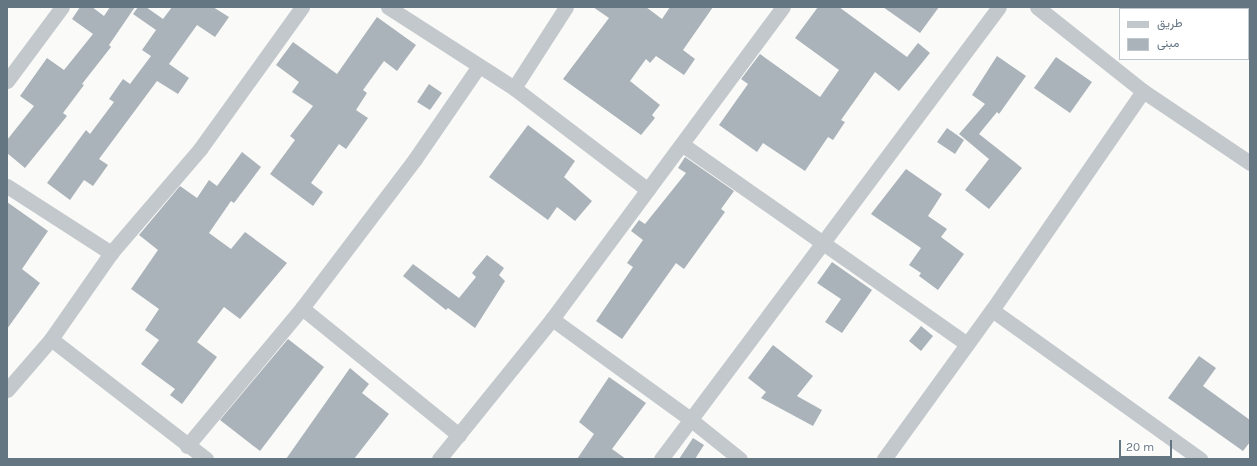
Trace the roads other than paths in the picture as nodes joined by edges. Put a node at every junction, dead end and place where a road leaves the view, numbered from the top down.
1 (62, 7) edge
2 (302, 7) edge
3 (388, 7) edge
4 (566, 7) edge
5 (784, 7) edge
6 (999, 7) edge
7 (1037, 7) edge
8 (478, 66) junction
9 (7, 81) edge
10 (514, 88) junction
11 (1143, 91) junction
12 (683, 145) junction
13 (1250, 163) edge
14 (7, 186) edge
15 (648, 190) junction
16 (824, 241) junction
17 (111, 253) junction
18 (302, 308) junction
19 (992, 310) junction
20 (552, 319) junction
21 (51, 339) junction
22 (967, 344) junction
23 (7, 390) edge
24 (690, 419) junction
25 (459, 435) junction
26 (187, 446) junction
27 (206, 459) edge
28 (439, 459) edge
29 (661, 459) edge
30 (740, 459) edge
31 (884, 459) edge
32 (1200, 459) edge

1 - 9 street
2 - 17 street
3 - 8 street
4 - 10 street
5 - 12 street
6 - 16 street
7 - 11 street
8 - 10 street
8 - 18 street
10 - 15 street
11 - 13 street
11 - 19 street
12 - 15 street
12 - 16 street
14 - 17 street
15 - 20 street
16 - 22 street
16 - 24 street
17 - 21 street
18 - 25 street
18 - 26 street
19 - 22 street
19 - 32 street
20 - 24 street
20 - 25 street
21 - 23 street
21 - 26 street
22 - 31 street
24 - 29 street
24 - 30 street
25 - 28 street
26 - 27 street

